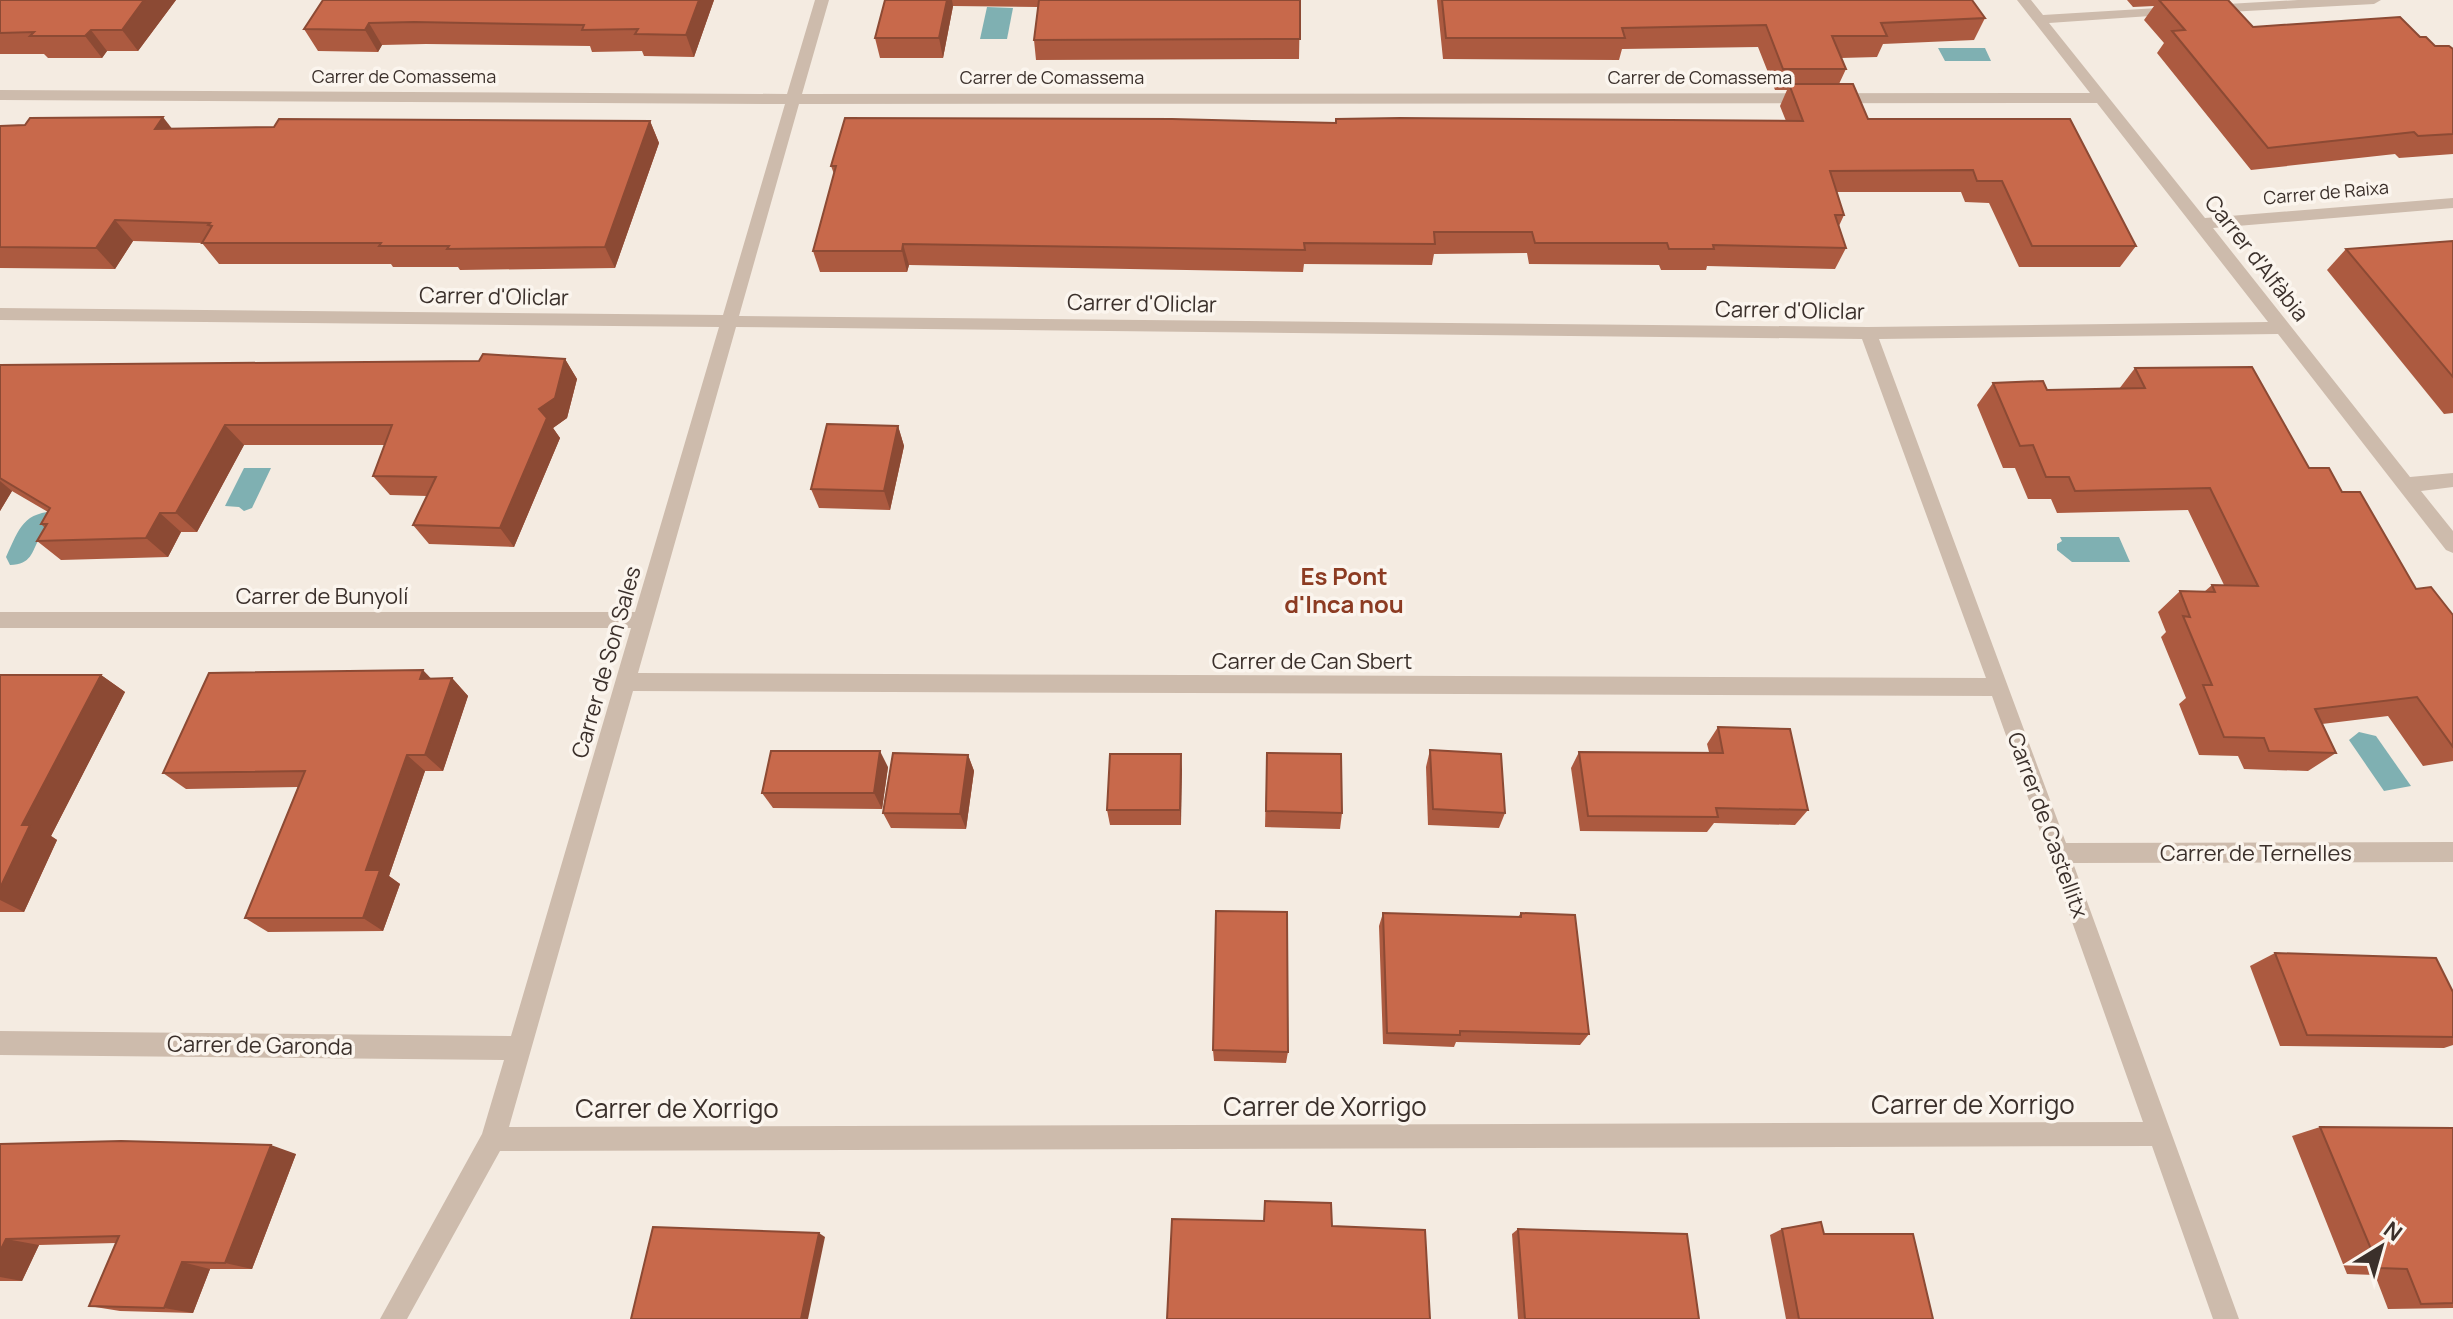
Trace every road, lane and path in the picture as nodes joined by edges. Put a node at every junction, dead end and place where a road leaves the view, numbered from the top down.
1 (822, 0) edge
2 (2024, 0) edge
3 (2374, 0) edge
4 (2199, 10) edge
5 (2183, 11) edge
6 (2040, 19) junction
7 (0, 95) edge
8 (2103, 98) junction
9 (794, 99) junction
10 (2453, 203) edge
11 (2202, 224) junction
12 (0, 314) edge
13 (730, 320) junction
14 (2283, 328) junction
15 (1868, 333) junction
16 (2453, 480) edge
17 (2406, 485) junction
18 (2453, 545) edge
19 (0, 620) edge
20 (644, 620) junction
21 (626, 682) junction
22 (1999, 687) junction
23 (2453, 852) edge
24 (2058, 853) junction
25 (0, 1043) edge
26 (520, 1048) junction
27 (2157, 1134) junction
28 (493, 1139) junction
29 (393, 1319) edge
30 (2226, 1319) edge

1 - 9 street, Carrer de Son Sales
2 - 6 street, Carrer d'Alfàbia
3 - 4 street
5 - 6 street
6 - 8 street, Carrer d'Alfàbia
7 - 9 street, Carrer de Comassema
8 - 9 street, Carrer de Comassema
8 - 11 street, Carrer d'Alfàbia
9 - 13 street, Carrer de Son Sales
10 - 11 street, Carrer de Raixa
11 - 14 street, Carrer d'Alfàbia
12 - 13 street, Carrer d'Oliclar
13 - 15 street, Carrer d'Oliclar
13 - 20 street, Carrer de Son Sales
14 - 15 street, Carrer d'Oliclar
14 - 17 street, Carrer d'Alfàbia
15 - 22 street, Carrer de Castellitx
16 - 17 street
17 - 18 street, Carrer d'Alfàbia
19 - 20 street, Carrer de Bunyolí
20 - 21 street, Carrer de Son Sales
21 - 22 street, Carrer de Can Sbert
21 - 26 street, Carrer de Son Sales
22 - 24 street, Carrer de Castellitx
23 - 24 street, Carrer de Ternelles
24 - 27 street, Carrer de Castellitx
25 - 26 street, Carrer de Garonda
26 - 28 street, Carrer de Son Sales
27 - 28 street, Carrer de Xorrigo
27 - 30 street, Carrer de Castellitx
28 - 29 street, Carrer de Son Sales

